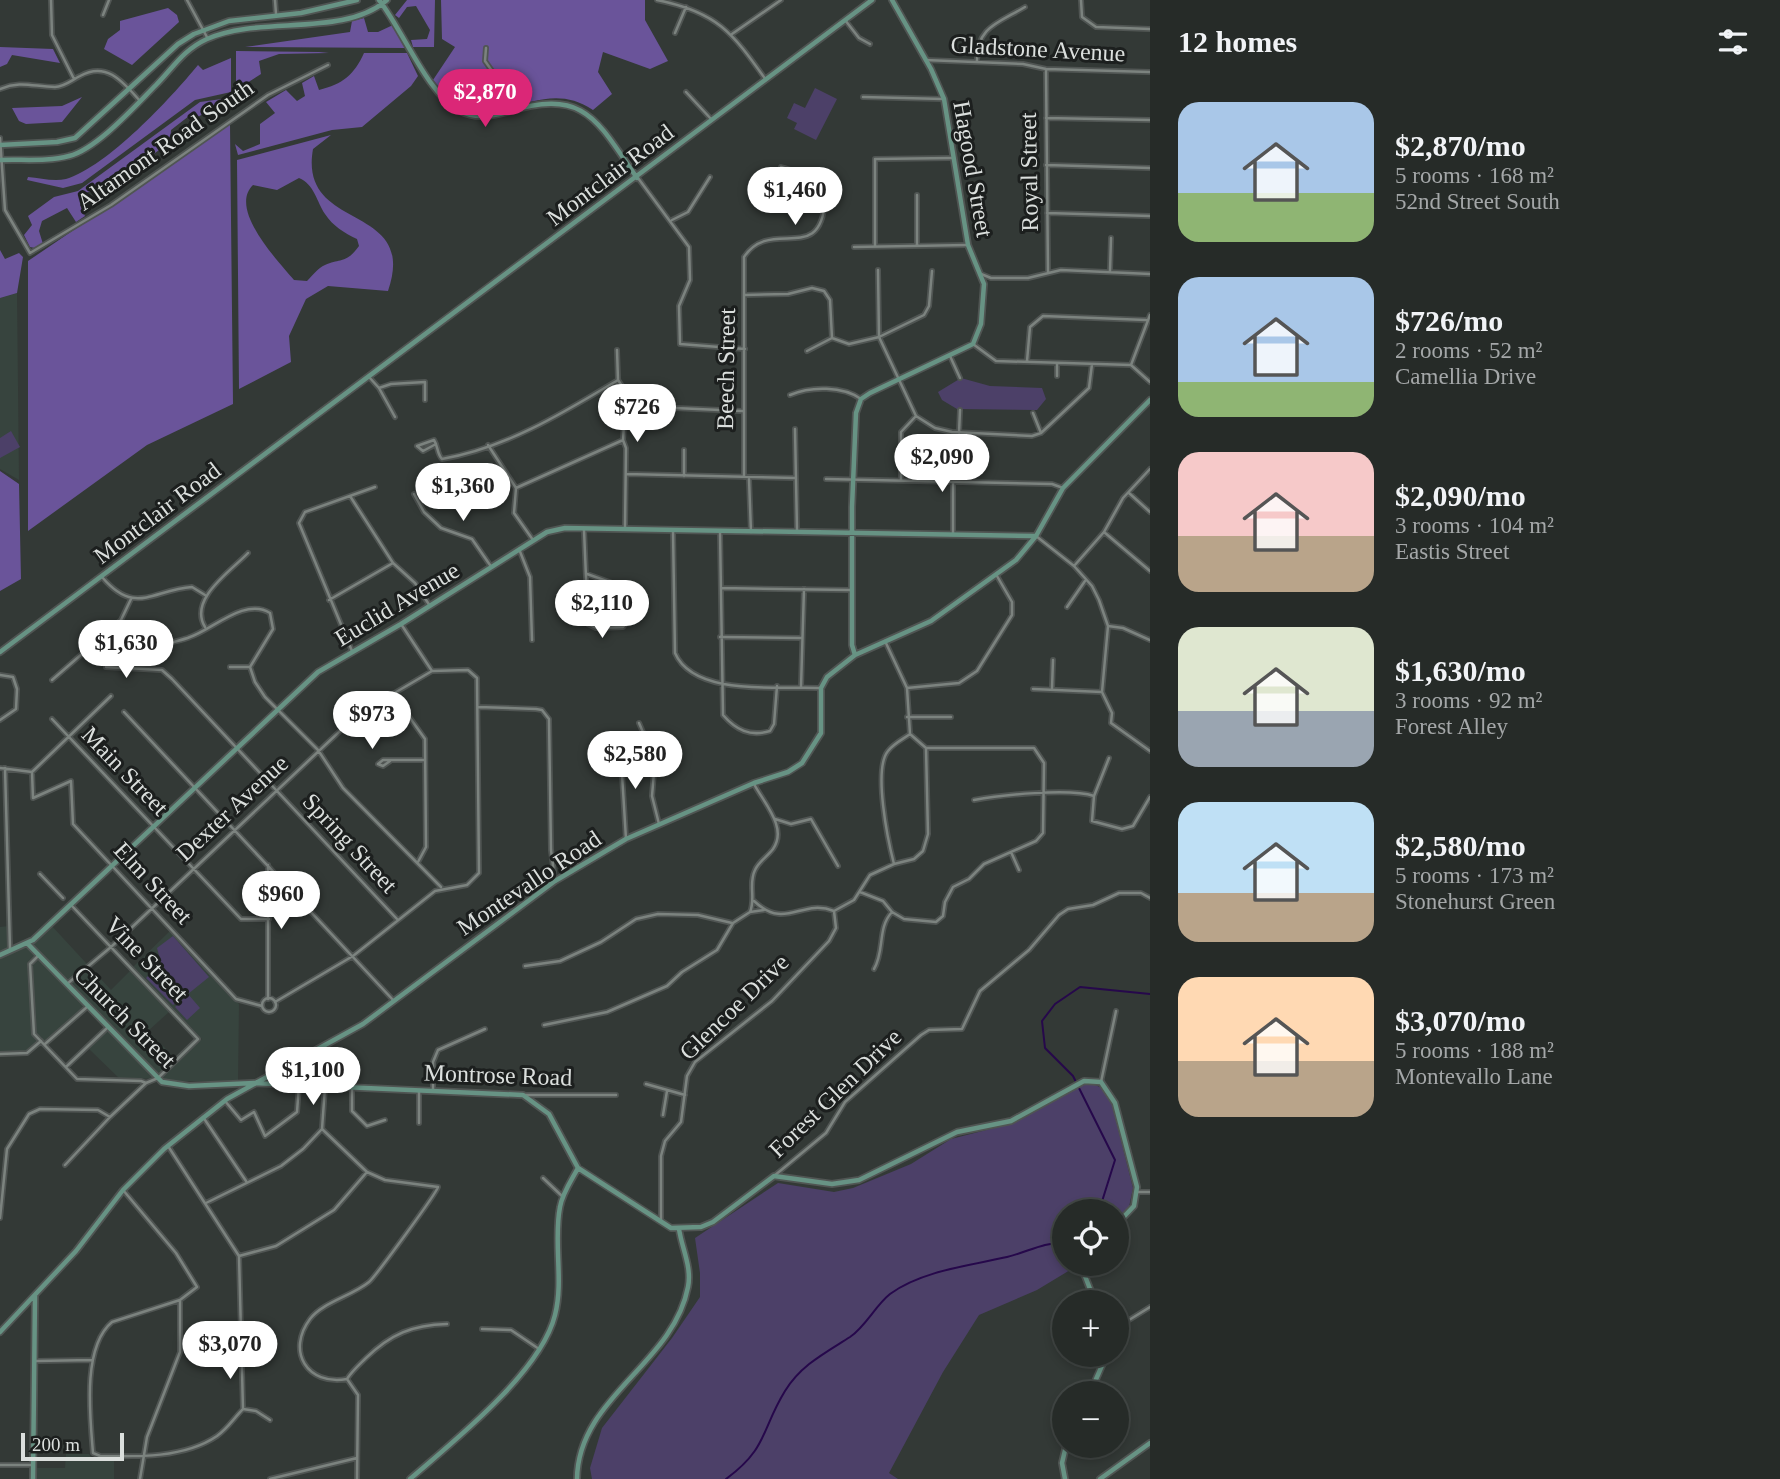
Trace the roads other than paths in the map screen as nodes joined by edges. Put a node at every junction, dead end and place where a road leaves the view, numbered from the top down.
1 (51, 0) edge
2 (109, 0) edge
3 (187, 0) edge
4 (275, 0) edge
5 (358, 0) edge
6 (657, 0) edge
7 (781, 0) edge
8 (858, 0) edge
9 (872, 0) edge
10 (892, 0) edge
11 (1080, 0) edge
12 (383, 1) edge
13 (667, 1) edge
14 (686, 7) junction
15 (863, 7) junction
16 (1025, 7) dead end
17 (103, 15) dead end
18 (276, 16) junction
19 (845, 20) junction
20 (1150, 29) edge
21 (204, 30) junction
22 (675, 33) dead end
23 (732, 34) junction
24 (208, 39) junction
25 (870, 44) dead end
26 (486, 48) dead end
27 (925, 60) junction
28 (977, 62) junction
29 (328, 65) dead end
30 (1046, 69) junction
31 (1150, 72) edge
32 (74, 79) junction
33 (765, 80) junction
34 (0, 89) edge
35 (129, 89) junction
36 (686, 92) dead end
37 (863, 97) dead end
38 (944, 99) junction
39 (140, 101) junction
40 (513, 110) junction
41 (1046, 118) junction
42 (712, 120) junction
43 (1150, 120) edge
44 (0, 138) edge
45 (0, 145) edge
46 (952, 158) junction
47 (1, 160) edge
48 (1046, 165) junction
49 (781, 167) dead end
50 (1150, 168) edge
51 (710, 177) dead end
52 (638, 178) junction
53 (917, 195) dead end
54 (1047, 213) junction
55 (1150, 216) edge
56 (671, 221) junction
57 (1111, 238) dead end
58 (875, 245) junction
59 (917, 245) junction
60 (968, 245) junction
61 (854, 247) dead end
62 (878, 270) dead end
63 (932, 271) dead end
64 (1110, 271) junction
65 (1048, 273) junction
66 (981, 274) junction
67 (1150, 274) edge
68 (744, 295) junction
69 (1150, 315) edge
70 (1146, 320) junction
71 (879, 337) junction
72 (832, 338) junction
73 (972, 344) junction
74 (617, 349) dead end
75 (745, 349) junction
76 (807, 351) dead end
77 (950, 356) junction
78 (1027, 361) junction
79 (1057, 363) junction
80 (1092, 365) junction
81 (1131, 365) junction
82 (1057, 376) dead end
83 (369, 377) junction
84 (960, 378) dead end
85 (618, 380) junction
86 (897, 381) junction
87 (1150, 382) edge
88 (379, 388) junction
89 (790, 395) dead end
90 (862, 399) junction
91 (425, 400) dead end
92 (1150, 400) edge
93 (675, 408) dead end
94 (960, 410) dead end
95 (743, 411) junction
96 (1033, 413) dead end
97 (916, 416) junction
98 (395, 417) dead end
99 (795, 429) dead end
100 (959, 433) junction
101 (1041, 433) junction
102 (623, 440) junction
103 (436, 444) junction
104 (488, 445) junction
105 (684, 450) dead end
106 (1150, 469) edge
107 (626, 474) junction
108 (684, 476) junction
109 (744, 477) junction
110 (796, 478) junction
111 (749, 479) junction
112 (825, 479) dead end
113 (853, 480) junction
114 (901, 481) junction
115 (953, 482) junction
116 (375, 487) dead end
117 (516, 488) junction
118 (1063, 488) junction
119 (1129, 492) junction
120 (414, 495) dead end
121 (350, 496) junction
122 (1150, 512) edge
123 (625, 529) junction
124 (584, 530) junction
125 (673, 530) junction
126 (720, 532) junction
127 (751, 532) junction
128 (1104, 532) junction
129 (797, 534) junction
130 (852, 535) junction
131 (953, 535) junction
132 (1036, 536) junction
133 (533, 540) junction
134 (519, 549) junction
135 (248, 553) dead end
136 (393, 563) junction
137 (490, 565) junction
138 (1073, 566) junction
139 (1150, 571) edge
140 (587, 574) junction
141 (102, 576) junction
142 (997, 576) junction
143 (1085, 581) junction
144 (721, 588) junction
145 (804, 589) junction
146 (852, 590) junction
147 (205, 596) junction
148 (131, 599) junction
149 (329, 600) junction
150 (430, 606) junction
151 (1067, 607) dead end
152 (401, 624) junction
153 (1108, 626) junction
154 (205, 627) junction
155 (720, 637) junction
156 (802, 638) junction
157 (532, 640) dead end
158 (1150, 640) edge
159 (885, 641) junction
160 (352, 651) junction
161 (0, 652) edge
162 (855, 655) junction
163 (153, 656) dead end
164 (1053, 660) dead end
165 (106, 667) dead end
166 (230, 667) dead end
167 (250, 667) junction
168 (432, 671) junction
169 (0, 675) edge
170 (52, 680) dead end
171 (722, 684) junction
172 (777, 686) junction
173 (802, 687) junction
174 (821, 688) junction
175 (907, 688) junction
176 (1052, 688) junction
177 (1033, 689) dead end
178 (1102, 692) junction
179 (393, 693) junction
180 (111, 696) dead end
181 (478, 707) junction
182 (279, 709) junction
183 (124, 712) dead end
184 (907, 717) junction
185 (951, 717) dead end
186 (52, 719) dead end
187 (0, 720) edge
188 (639, 723) dead end
189 (910, 734) junction
190 (70, 738) junction
191 (1150, 744) edge
192 (238, 748) junction
193 (926, 748) junction
194 (1148, 750) edge
195 (318, 751) junction
196 (612, 757) dead end
197 (1109, 758) dead end
198 (424, 760) junction
199 (390, 761) dead end
200 (677, 761) dead end
201 (2, 768) edge
202 (656, 771) junction
203 (32, 772) junction
204 (754, 783) junction
205 (196, 788) junction
206 (276, 790) junction
207 (1044, 795) junction
208 (1094, 796) junction
209 (1150, 797) edge
210 (974, 800) dead end
211 (775, 819) junction
212 (659, 824) junction
213 (155, 827) junction
214 (236, 829) junction
215 (626, 839) junction
216 (1011, 852) junction
217 (418, 862) junction
218 (267, 863) junction
219 (894, 864) junction
220 (112, 866) junction
221 (838, 866) dead end
222 (194, 869) junction
223 (1020, 870) dead end
224 (40, 874) dead end
225 (555, 881) junction
226 (441, 888) junction
227 (860, 891) junction
228 (63, 898) dead end
229 (1150, 898) edge
230 (754, 901) junction
231 (70, 904) junction
232 (153, 907) junction
233 (764, 910) junction
234 (834, 911) junction
235 (750, 912) junction
236 (892, 912) junction
237 (269, 919) junction
238 (397, 919) junction
239 (733, 923) junction
240 (27, 943) junction
241 (111, 947) junction
242 (10, 953) junction
243 (0, 955) edge
244 (39, 955) junction
245 (353, 956) junction
246 (525, 966) dead end
247 (874, 969) dead end
248 (67, 985) junction
249 (268, 999) junction
250 (395, 1001) junction
251 (275, 1002) junction
252 (262, 1006) junction
253 (87, 1007) junction
254 (1116, 1011) dead end
255 (544, 1025) dead end
256 (107, 1028) junction
257 (485, 1029) dead end
258 (43, 1043) junction
259 (0, 1054) edge
260 (67, 1066) junction
261 (277, 1072) junction
262 (158, 1079) junction
263 (1101, 1082) junction
264 (146, 1083) junction
265 (254, 1083) junction
266 (280, 1084) junction
267 (646, 1084) dead end
268 (218, 1086) junction
269 (299, 1086) junction
270 (326, 1087) junction
271 (352, 1088) junction
272 (433, 1089) junction
273 (419, 1090) junction
274 (667, 1091) junction
275 (616, 1095) dead end
276 (685, 1095) junction
277 (534, 1097) junction
278 (226, 1100) junction
279 (663, 1115) dead end
280 (110, 1117) junction
281 (203, 1117) junction
282 (385, 1120) dead end
283 (419, 1123) dead end
284 (322, 1129) junction
285 (168, 1146) junction
286 (65, 1165) dead end
287 (578, 1168) junction
288 (367, 1172) junction
289 (1, 1175) edge
290 (774, 1176) junction
291 (543, 1178) dead end
292 (247, 1181) junction
293 (122, 1190) junction
294 (1137, 1192) junction
295 (1150, 1192) edge
296 (563, 1197) junction
297 (206, 1203) junction
298 (1129, 1210) edge
299 (0, 1218) edge
300 (661, 1221) junction
301 (679, 1229) junction
302 (239, 1256) junction
303 (35, 1296) junction
304 (180, 1300) junction
305 (1150, 1307) edge
306 (1129, 1320) edge
307 (447, 1324) dead end
308 (482, 1329) dead end
309 (0, 1332) edge
310 (538, 1349) junction
311 (92, 1360) junction
312 (33, 1361) junction
313 (347, 1379) junction
314 (243, 1409) junction
315 (270, 1420) dead end
316 (1150, 1443) edge
317 (144, 1456) junction
318 (357, 1458) junction
319 (1063, 1458) edge
320 (0, 1465) edge
321 (33, 1465) junction
322 (33, 1479) edge
323 (140, 1479) edge
324 (270, 1479) edge
325 (357, 1479) edge
326 (410, 1479) edge
327 (577, 1479) edge
328 (1065, 1479) edge
329 (1100, 1479) edge

1 - 32 street
2 - 17 street
3 - 21 street
4 - 18 street
5 - 18 main road
6 - 13 street
7 - 23 street
8 - 15 street
9 - 15 main road, Montclair Road
10 - 27 main road, Hagood Street
11 - 20 street
12 - 24 main road
12 - 40 main road
13 - 14 street
14 - 22 street
14 - 23 street
15 - 19 main road, Montclair Road
16 - 28 street
18 - 21 main road
19 - 25 street
19 - 33 main road, Montclair Road
21 - 24 street
21 - 35 main road
23 - 33 street
24 - 39 main road
26 - 40 street
27 - 28 street, Gladstone Avenue
27 - 38 main road, Hagood Street
28 - 30 street, Gladstone Avenue
29 - 47 street, Altamont Road South
30 - 31 street, Gladstone Avenue
30 - 41 street, Royal Street
32 - 34 street
32 - 35 street
33 - 42 main road, Montclair Road
35 - 39 street
35 - 45 main road
36 - 42 street
37 - 38 street
38 - 46 main road, Hagood Street
39 - 47 main road
40 - 52 main road
41 - 43 street
41 - 48 street, Royal Street
42 - 52 main road, Montclair Road
44 - 45 street
45 - 47 street
46 - 58 street
46 - 60 main road, Hagood Street
48 - 50 street
48 - 54 street, Royal Street
49 - 68 street, Beech Street
51 - 56 street
52 - 56 street
52 - 83 main road, Montclair Road
53 - 59 street
54 - 55 street
54 - 65 street, Royal Street
56 - 75 street
57 - 64 street
58 - 59 street
58 - 61 street
59 - 60 street
60 - 66 main road, Hagood Street
62 - 71 street
63 - 71 street
64 - 65 street
64 - 67 street
65 - 66 street
66 - 73 main road, Hagood Street
68 - 72 street
68 - 75 street, Beech Street
69 - 70 street
70 - 78 street
70 - 81 street
71 - 72 street
71 - 86 street
72 - 76 street
73 - 77 main road
73 - 78 street
74 - 85 street
75 - 95 street, Beech Street
77 - 84 street
77 - 86 main road
78 - 79 street
79 - 80 street
79 - 82 street
80 - 81 street
80 - 101 street
81 - 87 street
83 - 88 street
83 - 141 main road, Montclair Road
85 - 102 street
85 - 104 street
86 - 90 main road
86 - 97 street
88 - 91 street
88 - 98 street
89 - 90 street
90 - 113 main road
92 - 118 main road
93 - 95 street
94 - 100 street
95 - 109 street, Beech Street
96 - 101 street
97 - 100 street
97 - 114 street
99 - 110 street
100 - 101 street
102 - 107 street
102 - 117 street
103 - 103 street
103 - 104 street
104 - 117 street
105 - 108 street
106 - 119 street
107 - 108 street
107 - 123 street
108 - 109 street
109 - 111 street
110 - 111 street
110 - 129 street
111 - 127 street
112 - 113 street
113 - 114 street
113 - 130 main road
114 - 115 street
115 - 118 street
115 - 131 street
116 - 121 street
117 - 133 street
118 - 132 main road
119 - 122 street
119 - 128 street
120 - 137 street
121 - 136 street
121 - 149 street
123 - 124 main road, Euclid Avenue
123 - 125 main road, Euclid Avenue
124 - 133 main road, Euclid Avenue
124 - 140 street
125 - 126 main road, Euclid Avenue
125 - 171 street
126 - 127 main road, Euclid Avenue
126 - 144 street
127 - 129 main road, Euclid Avenue
128 - 138 street
128 - 139 street
129 - 130 main road, Euclid Avenue
130 - 131 main road, Euclid Avenue
130 - 146 main road
131 - 132 main road, Euclid Avenue
132 - 138 street
132 - 142 main road
133 - 134 main road, Euclid Avenue
134 - 137 main road, Euclid Avenue
134 - 157 street
135 - 147 street
136 - 149 street
136 - 150 street
137 - 150 main road, Euclid Avenue
138 - 143 street
140 - 140 street
141 - 148 street
141 - 161 main road, Montclair Road
142 - 159 main road
142 - 175 street
143 - 151 street
143 - 153 street
144 - 145 street
144 - 155 street
145 - 146 street
145 - 156 street
146 - 162 main road
147 - 148 street
147 - 154 street
148 - 170 street
149 - 160 street
150 - 152 main road, Euclid Avenue
152 - 160 main road, Euclid Avenue
152 - 168 street
153 - 158 street
153 - 178 street
154 - 163 street
154 - 167 street
155 - 156 street
155 - 171 street
156 - 173 street
159 - 162 main road
159 - 175 street
160 - 182 main road, Euclid Avenue
162 - 174 main road
164 - 176 street
165 - 192 street, Spring Street
166 - 167 street
167 - 182 street
168 - 179 street, Dexter Avenue
168 - 181 street
169 - 187 street
171 - 172 street
171 - 172 street
172 - 173 street
173 - 174 street
174 - 204 main road, Montevallo Road
175 - 184 street
176 - 177 street
176 - 178 street
178 - 194 street
179 - 195 street, Dexter Avenue
179 - 198 street
180 - 190 street
181 - 225 street
181 - 226 street
182 - 192 main road, Euclid Avenue
182 - 195 street
183 - 205 street
184 - 185 street
184 - 189 street
186 - 190 street, Main Street
188 - 202 street
189 - 193 street
189 - 219 street
190 - 203 street
190 - 213 street, Main Street
191 - 194 street
192 - 205 main road, Euclid Avenue
192 - 206 street, Spring Street
193 - 207 street
193 - 219 street
195 - 206 street, Dexter Avenue
195 - 217 street
196 - 215 street
197 - 208 street
198 - 199 street
198 - 217 street
200 - 202 street
201 - 203 street
201 - 242 street
202 - 212 street
203 - 220 street, Elm Street
204 - 211 street
204 - 212 main road, Montevallo Road
205 - 213 main road, Euclid Avenue
205 - 214 street
206 - 214 street, Dexter Avenue
206 - 238 street, Spring Street
207 - 208 street
207 - 210 street
207 - 216 street
208 - 209 street
211 - 221 street
211 - 230 street
212 - 215 main road, Montevallo Road
213 - 220 main road, Euclid Avenue
213 - 222 street, Main Street
214 - 218 street
214 - 222 street, Dexter Avenue
215 - 225 main road, Montevallo Road
216 - 223 street
216 - 236 street
217 - 226 street
218 - 237 street
218 - 245 street
219 - 227 street
220 - 231 main road, Euclid Avenue
220 - 232 street, Elm Street
222 - 232 street, Dexter Avenue
222 - 237 street, Main Street
224 - 228 street
225 - 250 main road, Montevallo Road
226 - 238 street
227 - 234 street
227 - 236 street
229 - 290 street, Forest Glen Drive
230 - 233 street
230 - 235 street
231 - 240 main road, Euclid Avenue
231 - 241 street, Vine Street
232 - 241 street, Dexter Avenue
232 - 252 street, Elm Street
233 - 234 street, Glencoe Drive
233 - 235 street, Glencoe Drive
234 - 276 street, Glencoe Drive
235 - 239 street
236 - 247 street
237 - 249 street
238 - 245 street
239 - 246 street
239 - 255 street
240 - 242 main road, Euclid Avenue
240 - 244 main road, Church Street
241 - 248 street, Dexter Avenue
241 - 262 street, Vine Street
242 - 243 main road, Euclid Avenue
244 - 248 main road, Church Street
244 - 258 street
245 - 250 street
245 - 251 street
248 - 253 main road, Church Street
249 - 251 street
249 - 252 street
250 - 261 main road, Montevallo Road
251 - 252 street
253 - 256 main road, Church Street
253 - 258 street
254 - 263 street
256 - 260 street
256 - 262 main road, Church Street
257 - 272 street
258 - 259 street
258 - 260 street
260 - 264 street
261 - 265 main road, Montevallo Road
261 - 266 main road
262 - 264 street
262 - 268 main road, Church Street
263 - 290 main road
263 - 294 main road
264 - 280 street
265 - 266 main road, Montrose Road
265 - 268 main road, Church Street
265 - 278 main road, Montevallo Road
266 - 269 main road, Montrose Road
267 - 274 street
268 - 278 main road
269 - 270 main road, Montrose Road
269 - 278 street
270 - 271 main road, Montrose Road
270 - 284 street
271 - 273 main road, Montrose Road
271 - 282 street
272 - 273 main road, Montrose Road
272 - 277 main road, Montrose Road
273 - 283 street
274 - 276 street
274 - 279 street
275 - 277 street, Montrose Road
276 - 300 street, Glencoe Drive
277 - 287 main road
278 - 281 main road, Montevallo Road
280 - 286 street
280 - 289 street
281 - 285 main road, Montevallo Road
281 - 292 street
284 - 288 street
284 - 292 street
285 - 293 main road, Montevallo Road
285 - 297 street
287 - 296 main road
287 - 300 main road
288 - 302 street
288 - 313 street
289 - 299 street
290 - 301 main road
291 - 296 street
292 - 297 street
293 - 303 main road, Montevallo Road
293 - 304 street
294 - 295 street
294 - 298 main road
296 - 310 main road
297 - 302 street
300 - 301 main road
301 - 327 main road
302 - 314 street
303 - 309 main road, Montevallo Road
303 - 312 main road
304 - 311 street
304 - 317 street
305 - 306 street
307 - 313 street
308 - 310 street
310 - 326 main road
311 - 312 street
311 - 317 street
312 - 321 main road
313 - 318 street
314 - 315 street
314 - 317 street
316 - 329 main road
317 - 323 street
318 - 324 street
318 - 325 street
319 - 328 main road
320 - 321 street
321 - 322 main road

